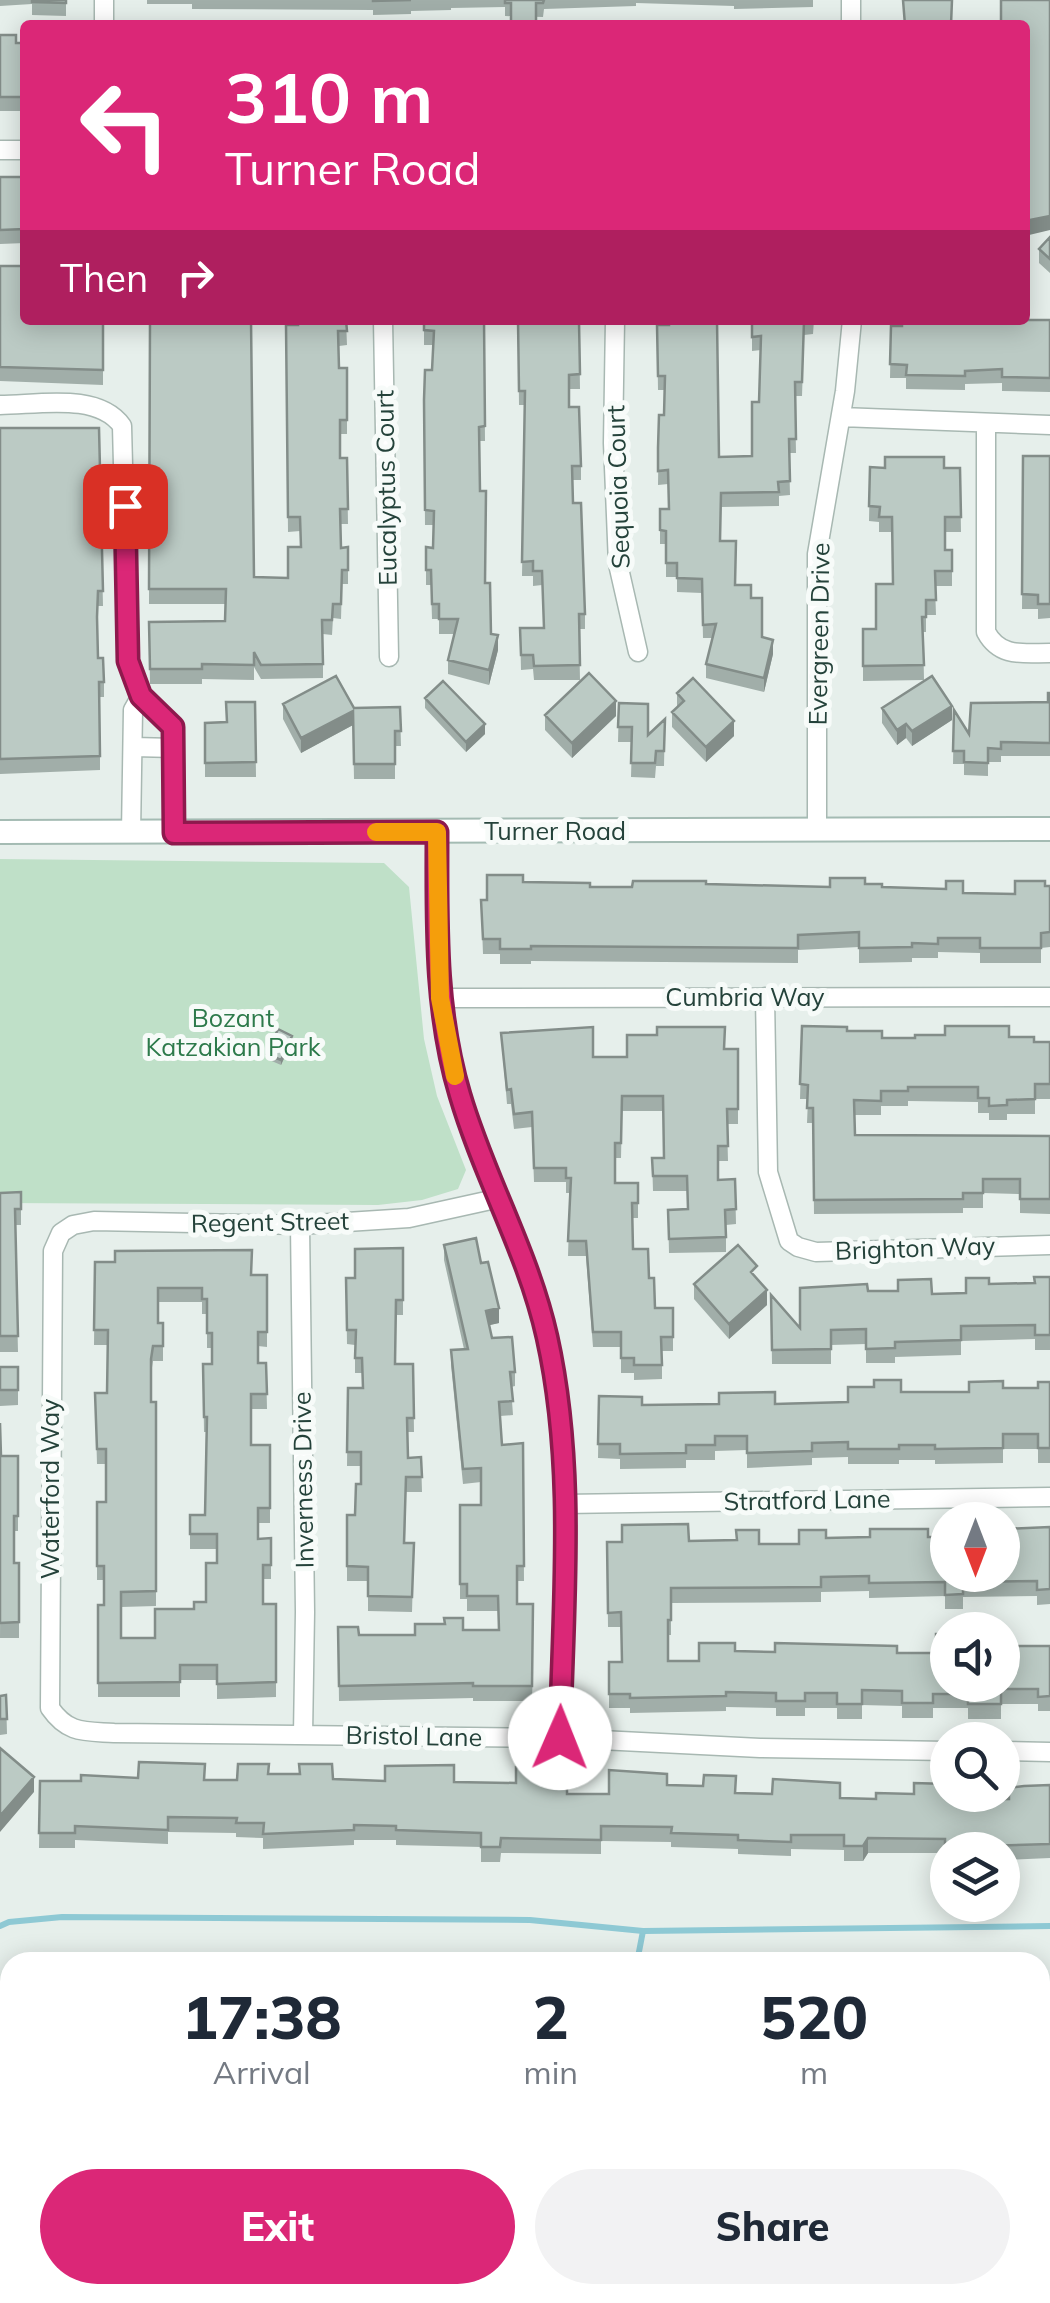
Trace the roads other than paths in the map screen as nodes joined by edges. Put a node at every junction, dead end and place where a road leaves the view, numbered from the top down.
1 (383, 325) edge
2 (615, 325) edge
3 (851, 325) edge
4 (0, 405) edge
5 (841, 417) junction
6 (986, 425) junction
7 (1050, 425) edge
8 (638, 652) dead end
9 (1050, 653) edge
10 (389, 657) dead end
11 (141, 696) junction
12 (134, 747) junction
13 (174, 748) junction
14 (1050, 830) edge
15 (818, 831) junction
16 (0, 832) edge
17 (437, 832) junction
18 (132, 833) junction
19 (174, 833) junction
20 (1050, 996) edge
21 (765, 997) junction
22 (440, 998) junction
23 (500, 1198) junction
24 (300, 1225) junction
25 (1050, 1245) edge
26 (52, 1251) joint
27 (1050, 1497) edge
28 (564, 1504) junction
29 (62, 1724) joint
30 (303, 1735) junction
31 (560, 1738) junction
32 (930, 1751) edge
33 (1020, 1752) edge
34 (1050, 1752) edge

1 - 10 street, Eucalyptus Court
2 - 8 street, Sequoia Court
3 - 5 street, Evergreen Drive
4 - 11 street
5 - 6 street
5 - 15 street, Evergreen Drive
6 - 7 street
6 - 9 street
11 - 12 street
11 - 13 street
12 - 13 street
12 - 18 street
13 - 19 street
14 - 15 main road, Turner Road
15 - 17 main road, Turner Road
16 - 18 main road, Turner Road
17 - 19 main road, Turner Road
17 - 22 street
18 - 19 main road, Turner Road
20 - 21 street, Cumbria Way
21 - 22 street, Cumbria Way
21 - 25 street, Brighton Way
22 - 23 street
23 - 24 street, Regent Street
23 - 28 street
24 - 26 street, Regent Street
24 - 30 street, Inverness Drive
26 - 29 street, Waterford Way
27 - 28 street, Stratford Lane
28 - 31 street
29 - 30 street, Bristol Lane
30 - 31 street, Bristol Lane
31 - 32 street, Bristol Lane
33 - 34 street

